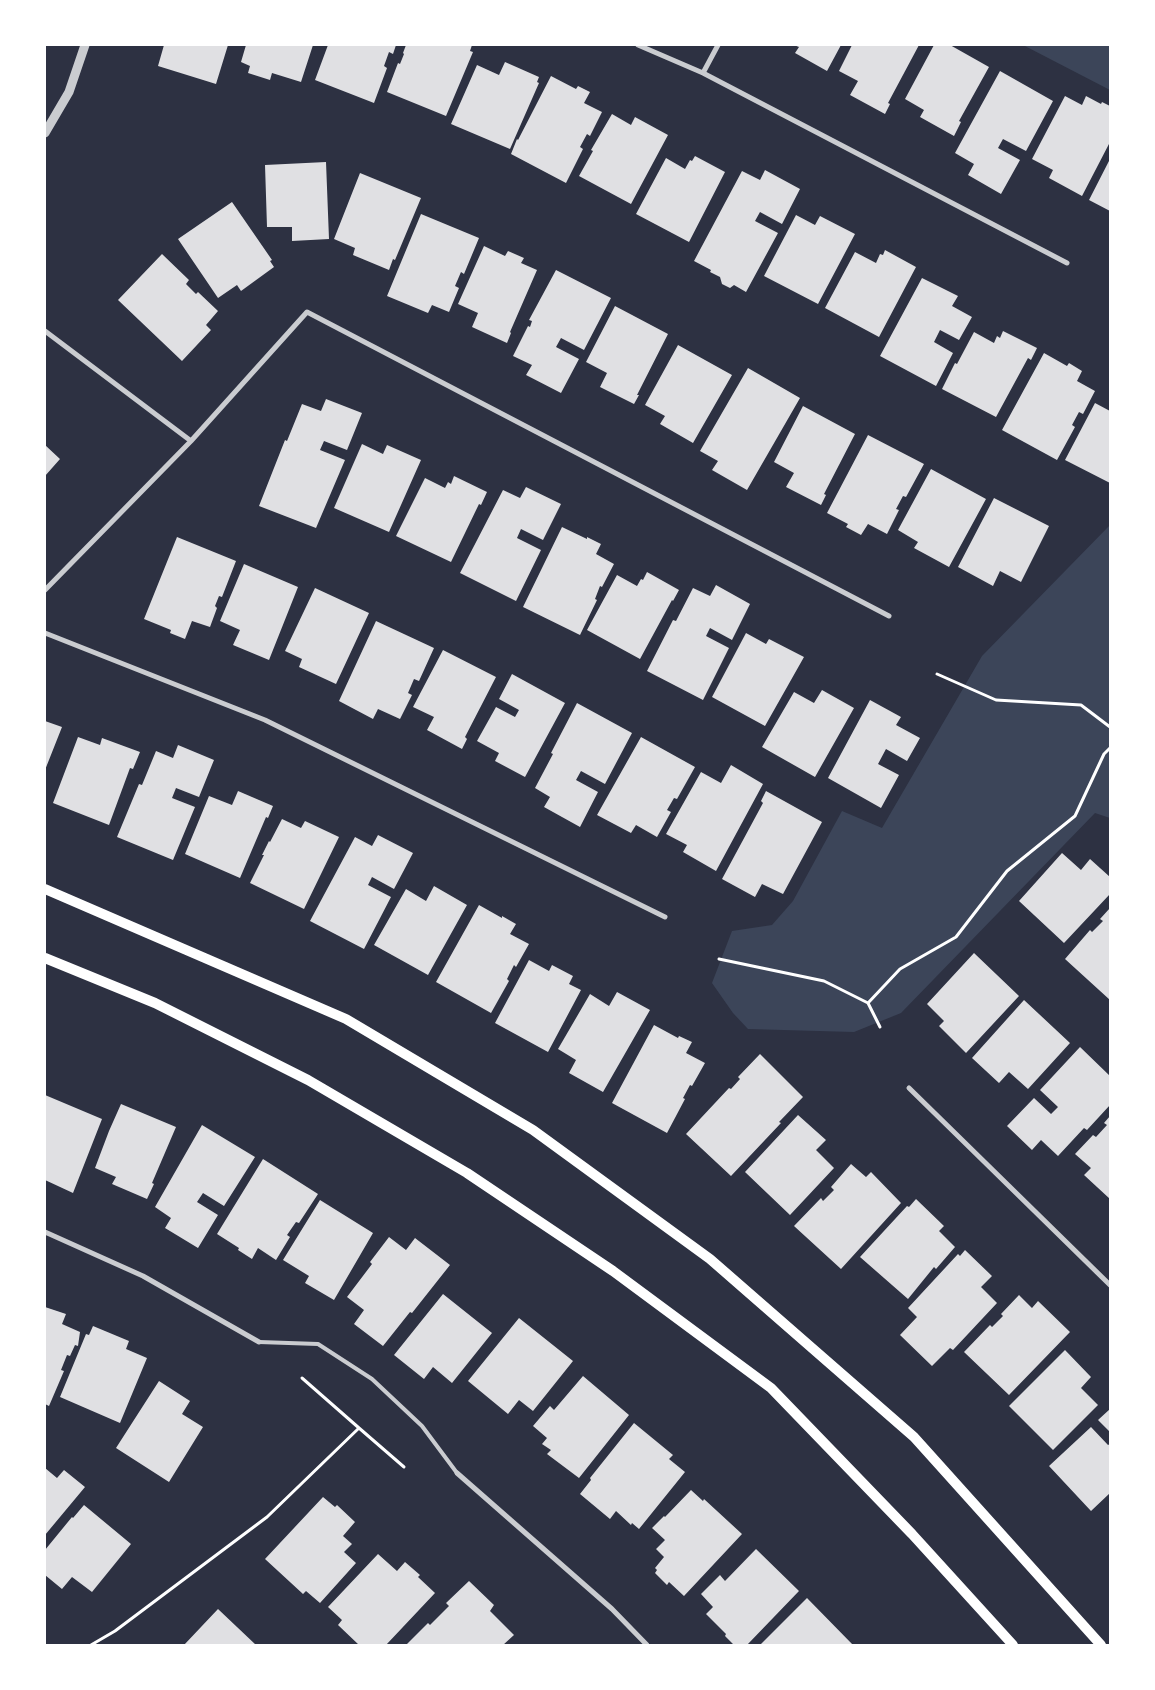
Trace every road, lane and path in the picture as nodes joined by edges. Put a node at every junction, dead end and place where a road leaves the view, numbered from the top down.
1 (85, 45) edge
2 (638, 45) edge
3 (718, 45) edge
4 (703, 73) junction
5 (45, 133) edge
6 (1067, 263) dead end
7 (45, 331) edge
8 (191, 441) junction
9 (45, 590) edge
10 (889, 616) dead end
11 (45, 633) edge
12 (937, 674) dead end
13 (1110, 728) edge
14 (1110, 748) edge
15 (45, 889) edge
16 (665, 917) dead end
17 (45, 958) edge
18 (719, 959) dead end
19 (868, 1003) junction
20 (880, 1027) dead end
21 (909, 1088) dead end
22 (45, 1232) edge
23 (1110, 1285) edge
24 (259, 1342) joint
25 (302, 1378) dead end
26 (359, 1428) junction
27 (404, 1467) dead end
28 (457, 1473) joint
29 (91, 1645) edge
30 (648, 1645) edge
31 (1013, 1645) edge
32 (1101, 1645) edge

1 - 5 street
2 - 4 street
3 - 4 street
4 - 6 street
7 - 8 street
8 - 9 street
8 - 10 street
11 - 16 street
12 - 13 path
14 - 19 path
15 - 32 main road
17 - 31 main road
18 - 19 path
19 - 20 path
21 - 23 street
22 - 24 street
24 - 28 lane
25 - 26 path
26 - 27 path
26 - 29 path
28 - 30 street

